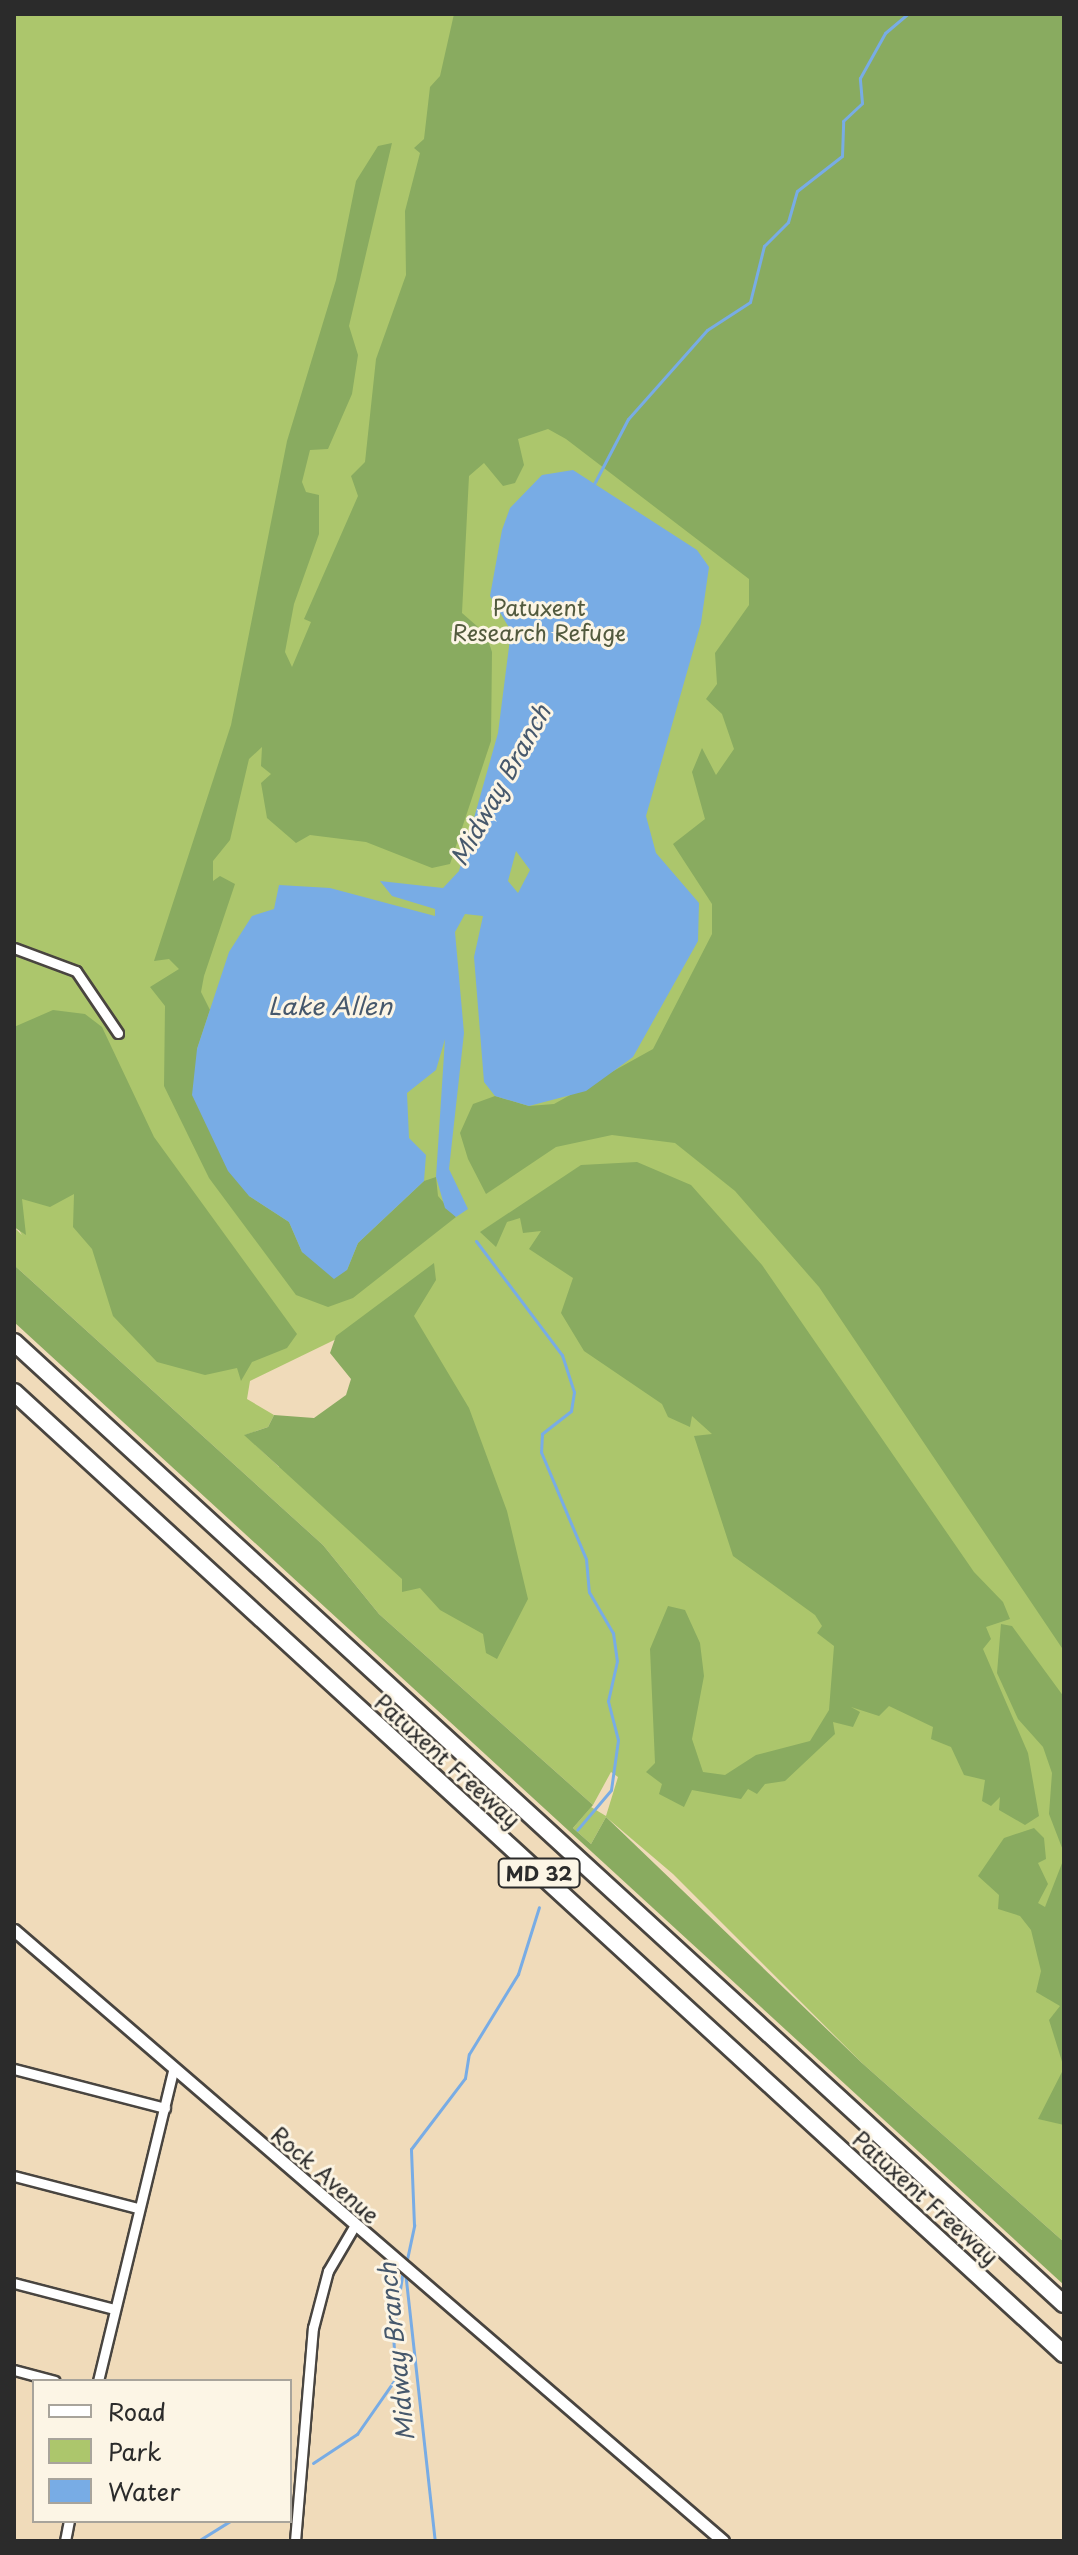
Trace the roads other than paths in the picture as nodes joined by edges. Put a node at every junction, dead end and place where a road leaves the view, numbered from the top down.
1 (14, 948) edge
2 (118, 1033) dead end
3 (14, 1342) edge
4 (14, 1392) edge
5 (14, 1930) edge
6 (14, 2069) edge
7 (173, 2074) junction
8 (165, 2108) junction
9 (14, 2176) edge
10 (138, 2208) junction
11 (355, 2225) junction
12 (14, 2283) edge
13 (1064, 2304) edge
14 (114, 2309) junction
15 (1064, 2354) edge
16 (14, 2370) edge
17 (48, 2379) edge
18 (98, 2379) edge
19 (295, 2541) edge
20 (723, 2541) edge

1 - 2 street
3 - 13 highway, Patuxent Freeway / MD 32
4 - 15 highway, Patuxent Freeway / MD 32
5 - 7 street, Rock Avenue
6 - 8 street
7 - 8 street
7 - 11 street, Rock Avenue
8 - 10 street
9 - 10 street
10 - 14 street
11 - 19 street
11 - 20 street, Rock Avenue
12 - 14 street
14 - 18 street
16 - 17 street

